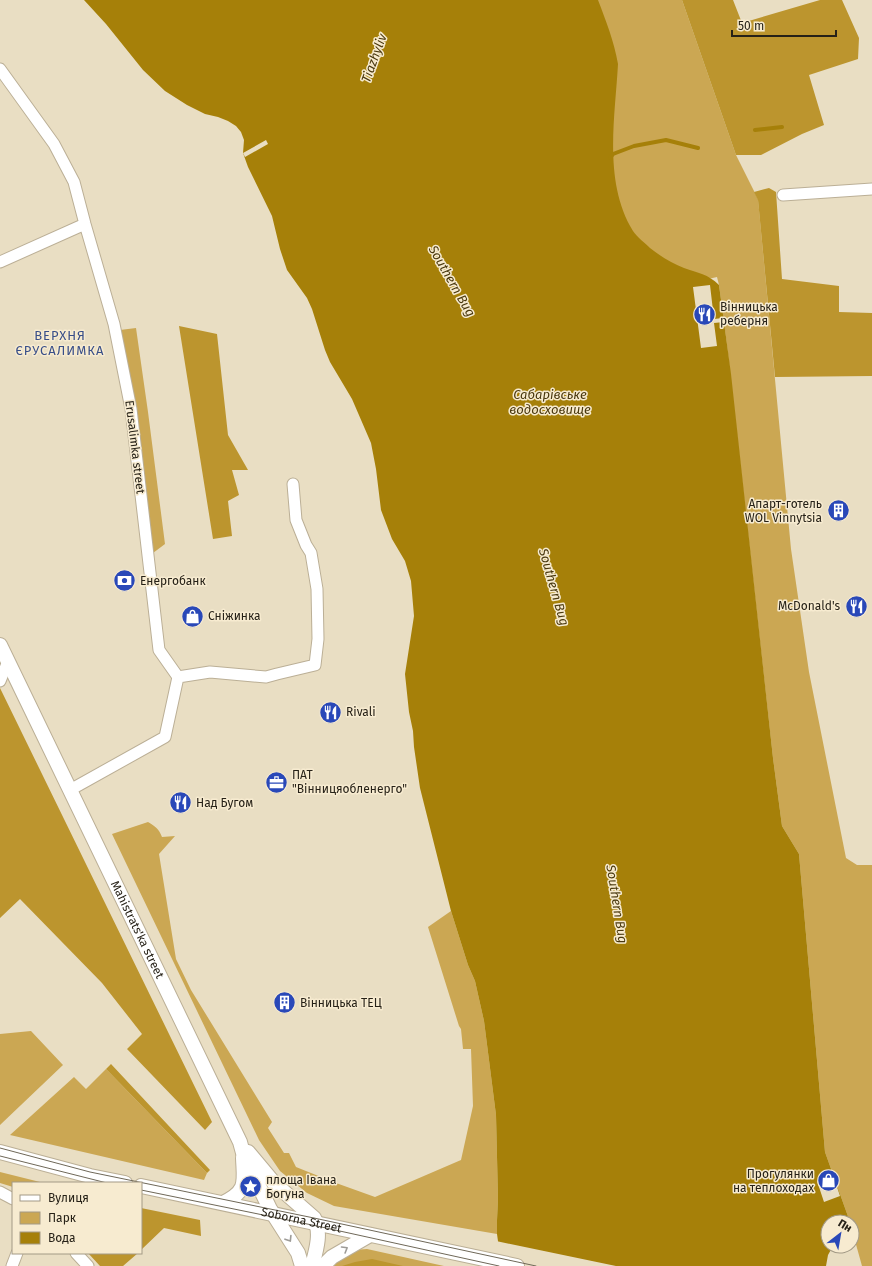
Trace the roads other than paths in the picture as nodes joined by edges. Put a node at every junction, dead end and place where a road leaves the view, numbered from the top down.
1 (0, 69) edge
2 (872, 189) edge
3 (783, 195) dead end
4 (85, 224) junction
5 (0, 262) edge
6 (293, 484) dead end
7 (0, 645) edge
8 (8, 661) junction
9 (178, 677) junction
10 (0, 681) edge
11 (70, 790) junction
12 (241, 1148) junction
13 (0, 1152) edge
14 (120, 1182) edge
15 (142, 1186) edge
16 (0, 1192) edge
17 (12, 1198) edge
18 (223, 1203) junction
19 (272, 1214) junction
20 (317, 1223) junction
21 (370, 1235) junction
22 (17, 1254) edge
23 (77, 1254) edge
24 (12, 1266) edge
25 (88, 1266) edge
26 (302, 1266) edge
27 (312, 1266) edge
28 (323, 1266) edge
29 (517, 1266) edge

1 - 4 street, Erusalimka street
2 - 3 street
4 - 5 street
4 - 9 street, Erusalimka street
6 - 9 street
7 - 8 street, Mahistrats'ka street
8 - 10 street
8 - 11 street, Mahistrats'ka street
9 - 11 street
11 - 12 street, Mahistrats'ka street
12 - 18 street
12 - 19 street, Mahistrats'ka street
12 - 20 street
13 - 14 street
15 - 18 street, Soborna Street
16 - 17 street
18 - 19 street, Soborna Street
19 - 20 street, Soborna Street
19 -> 26 street, Mahistrats'ka street
20 - 21 street, Soborna Street
20 - 27 street
28 -> 21 street
21 - 29 street, Soborna Street
22 - 24 street
23 - 25 street

